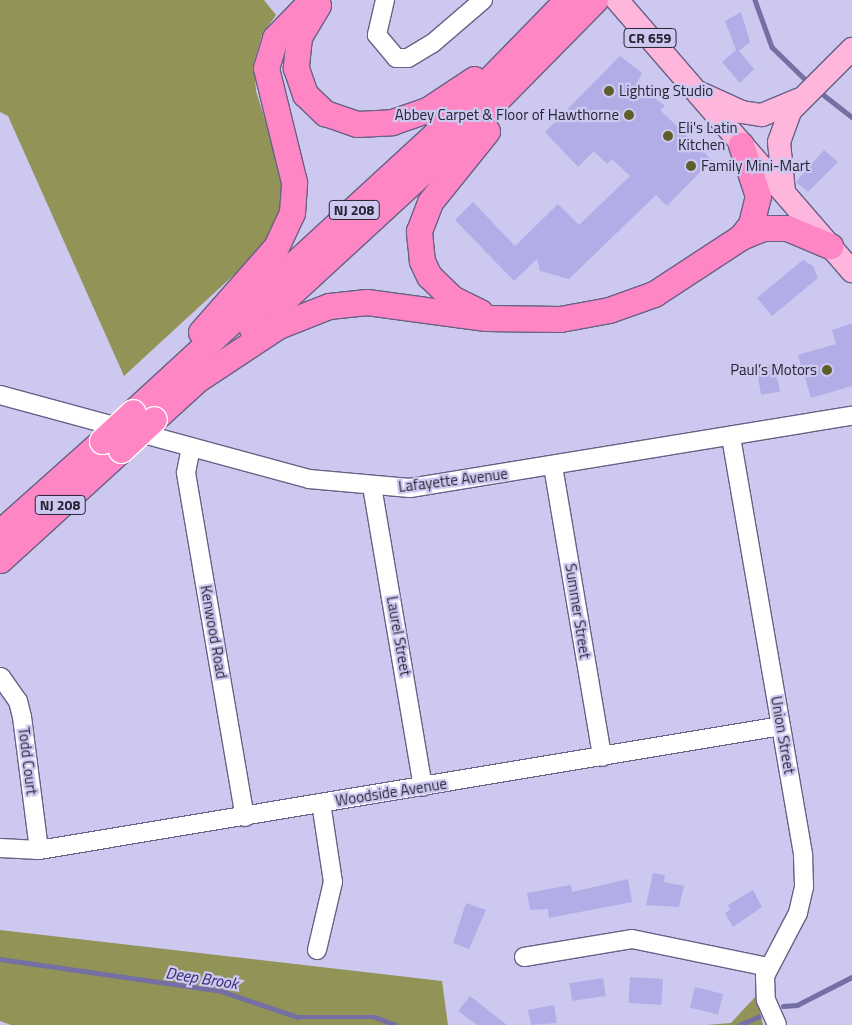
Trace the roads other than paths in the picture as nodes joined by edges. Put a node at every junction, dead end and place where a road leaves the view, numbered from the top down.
1 (312, 0) edge
2 (322, 0) edge
3 (385, 0) edge
4 (483, 0) edge
5 (566, 0) edge
6 (595, 0) edge
7 (617, 0) edge
8 (852, 49) edge
9 (696, 90) junction
10 (809, 91) junction
11 (741, 145) junction
12 (785, 193) junction
13 (741, 237) junction
14 (830, 246) junction
15 (852, 271) edge
16 (509, 319) junction
17 (198, 379) junction
18 (0, 395) edge
19 (143, 416) junction
20 (852, 416) edge
21 (732, 437) junction
22 (111, 445) junction
23 (191, 447) junction
24 (554, 466) junction
25 (372, 486) junction
26 (0, 532) edge
27 (0, 560) edge
28 (1, 677) edge
29 (781, 726) junction
30 (602, 757) junction
31 (423, 787) junction
32 (321, 804) junction
33 (245, 816) junction
34 (0, 848) edge
35 (39, 850) junction
36 (317, 950) dead end
37 (524, 957) dead end
38 (768, 967) junction
39 (777, 1025) edge

1 - 19 highway
2 - 5 highway
3 - 4 street
5 - 19 highway, NJ 208
6 - 16 highway
6 - 17 highway, NJ 208
7 - 9 main road, CR 659
8 - 10 main road
9 - 10 main road
9 - 11 main road, CR 659
10 - 12 main road
11 - 12 main road, CR 659
11 - 13 highway
12 - 14 main road, CR 659
13 - 14 highway
13 - 16 highway
14 - 15 main road, CR 659
16 - 17 highway
17 - 19 highway, NJ 208
18 - 23 street, Lafayette Avenue
19 - 22 highway, NJ 208, bridge
20 - 21 street, Lafayette Avenue
21 - 24 street, Lafayette Avenue
21 - 29 street, Union Street
22 - 26 highway, NJ 208
22 - 27 highway, NJ 208
23 - 25 street, Lafayette Avenue
23 - 33 street, Kenwood Road
24 - 25 street, Lafayette Avenue
24 - 30 street, Summer Street
25 - 31 street, Laurel Street
28 - 35 street, Todd Court
29 - 30 street, Woodside Avenue
29 - 38 street, Union Street
30 - 31 street, Woodside Avenue
31 - 32 street, Woodside Avenue
32 - 33 street, Woodside Avenue
32 - 36 street
33 - 35 street, Woodside Avenue
34 - 35 street, Woodside Avenue
37 - 38 street
38 - 39 street, Union Street

